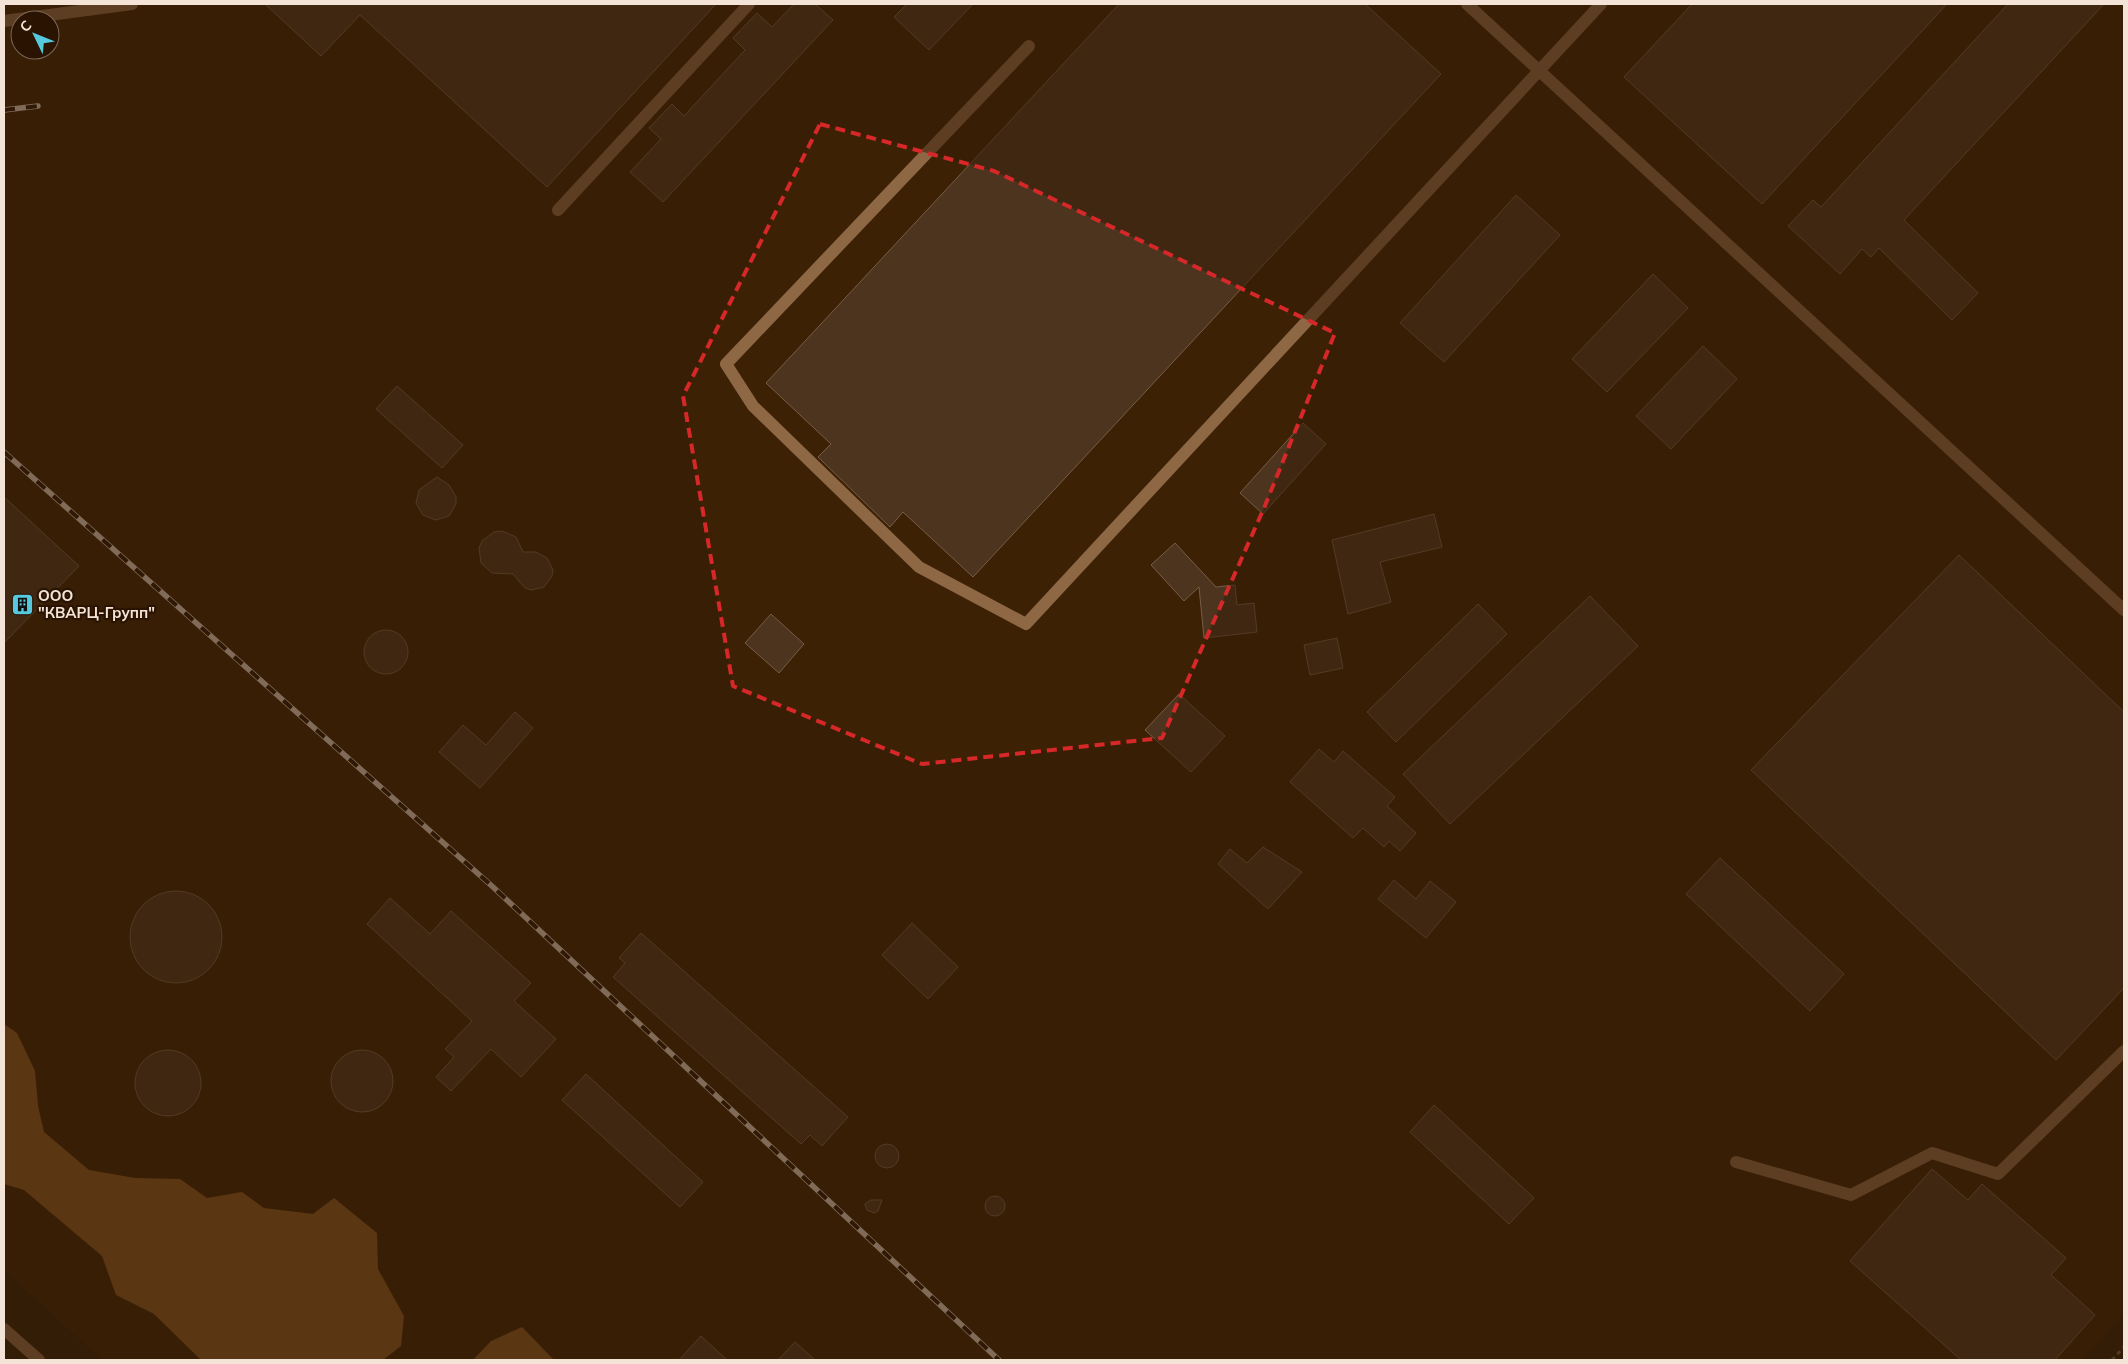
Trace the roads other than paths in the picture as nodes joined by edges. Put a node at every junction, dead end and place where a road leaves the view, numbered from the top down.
1 (132, 4) edge
2 (749, 4) edge
3 (1467, 4) edge
4 (1601, 4) edge
5 (4, 21) edge
6 (1029, 46) dead end
7 (1540, 70) junction
8 (558, 210) dead end
9 (2124, 610) edge
10 (2124, 1051) edge
11 (1736, 1162) dead end
12 (4, 1329) edge
13 (38, 1360) edge

1 - 5 lane
2 - 8 lane
3 - 7 lane
4 - 7 lane
6 - 7 lane
7 - 9 lane
10 - 11 lane
12 - 13 lane

